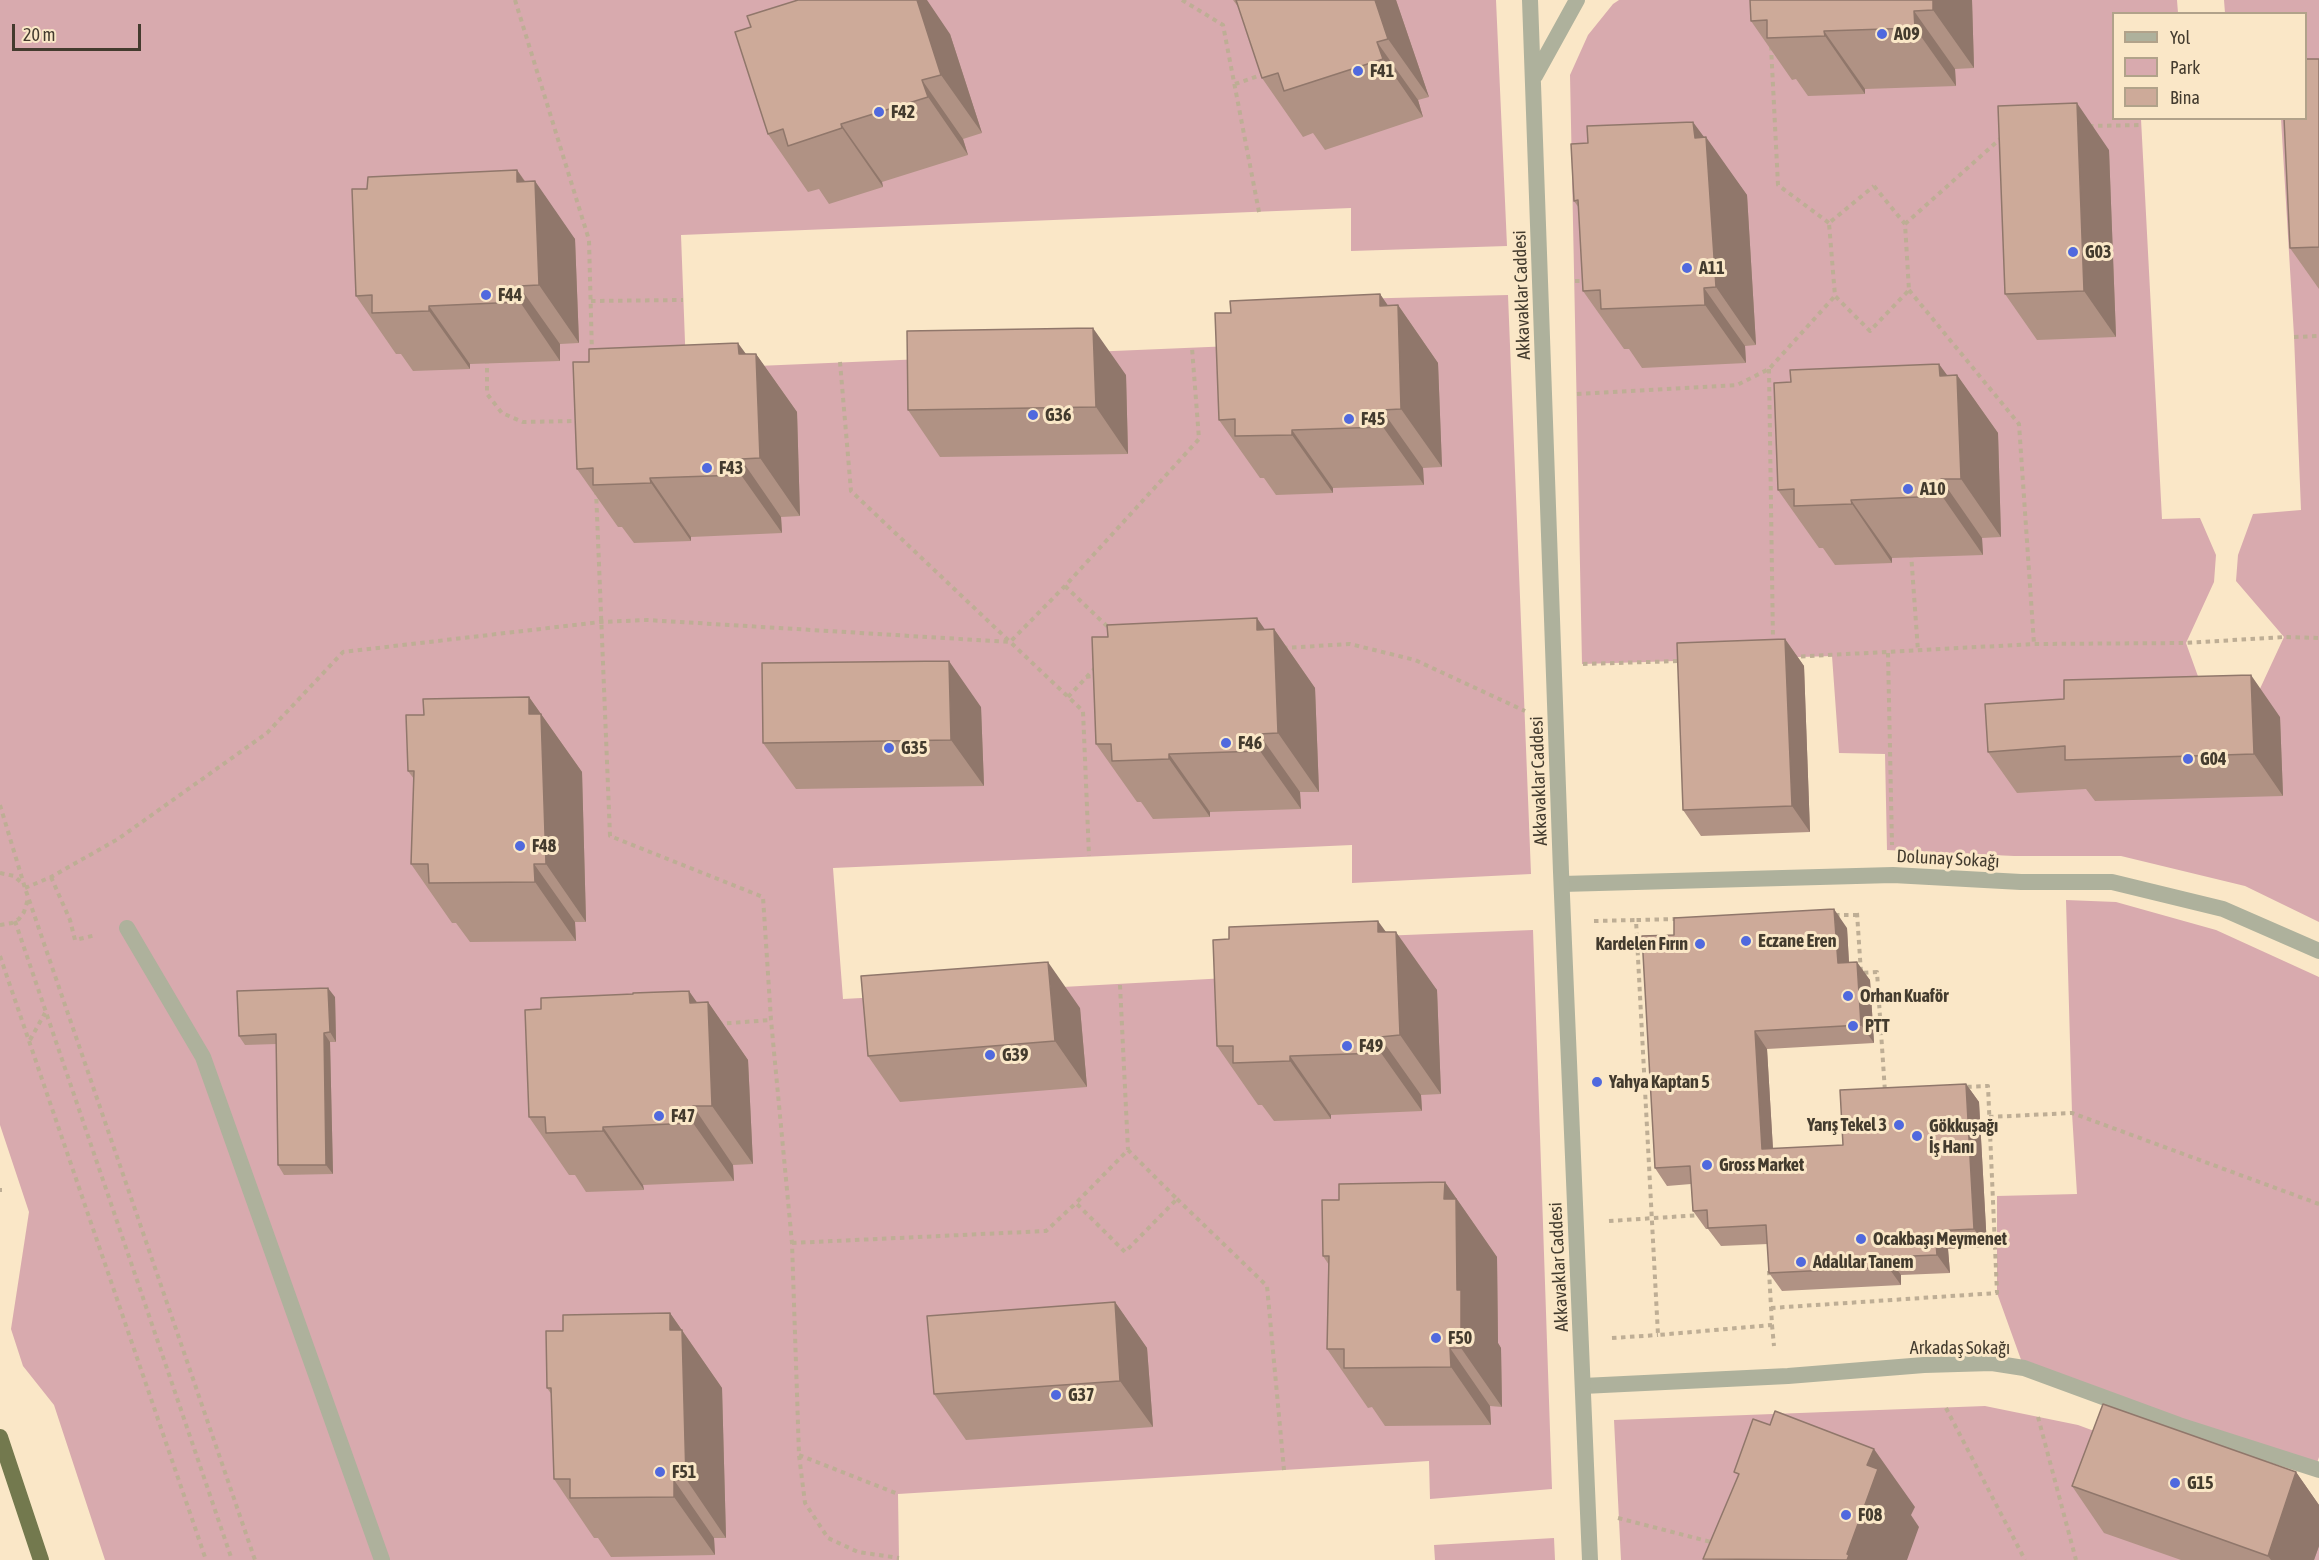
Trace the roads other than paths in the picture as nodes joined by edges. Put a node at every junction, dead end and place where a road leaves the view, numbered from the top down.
1 (1530, 0) edge
2 (1577, 0) edge
3 (1534, 77) junction
4 (1562, 884) junction
5 (127, 928) road end
6 (2319, 951) edge
7 (1584, 1386) junction
8 (0, 1437) edge
9 (2319, 1470) edge
10 (40, 1560) edge
11 (382, 1560) edge
12 (1590, 1560) edge

1 - 3 street, Akkavaklar Caddesi
2 - 3 street
3 - 4 street, Akkavaklar Caddesi
4 - 6 street, Dolunay Sokağı
4 - 7 street, Akkavaklar Caddesi
5 - 11 street
7 - 9 street, Arkadaş Sokağı
7 - 12 street, Akkavaklar Caddesi
8 - 10 highway

